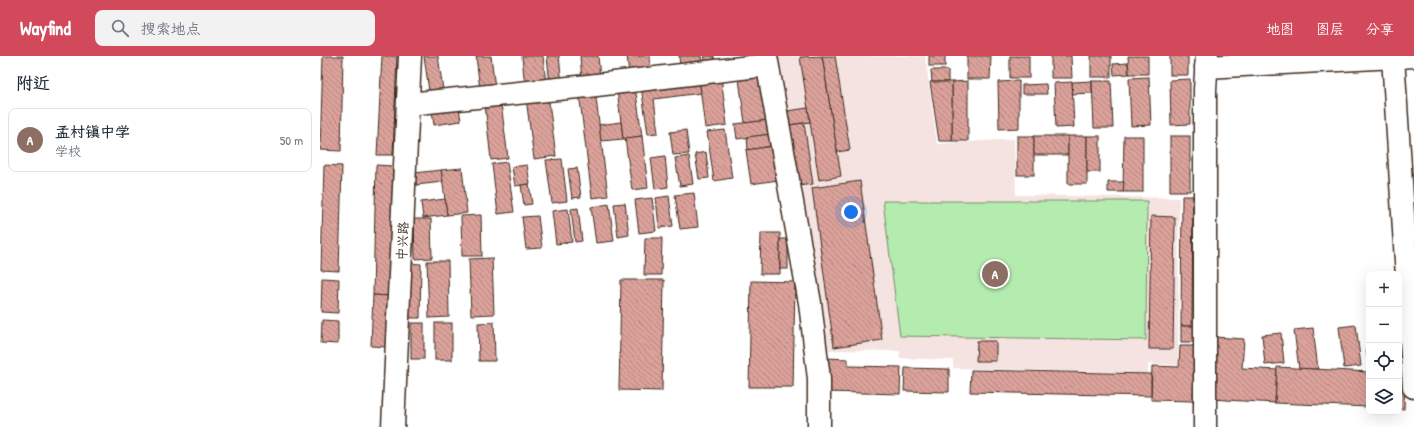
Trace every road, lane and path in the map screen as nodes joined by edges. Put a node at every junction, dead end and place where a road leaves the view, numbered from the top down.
1 (410, 56) edge
2 (1403, 57) edge
3 (767, 60) edge
4 (1207, 61) edge
5 (408, 104) junction
6 (1414, 387) edge
7 (393, 427) edge
8 (819, 427) edge
9 (1205, 427) edge

1 - 5 street, 中兴路
2 - 4 street
2 - 6 street
3 - 5 street
3 - 8 street
4 - 9 street
5 - 7 street, 中兴路

